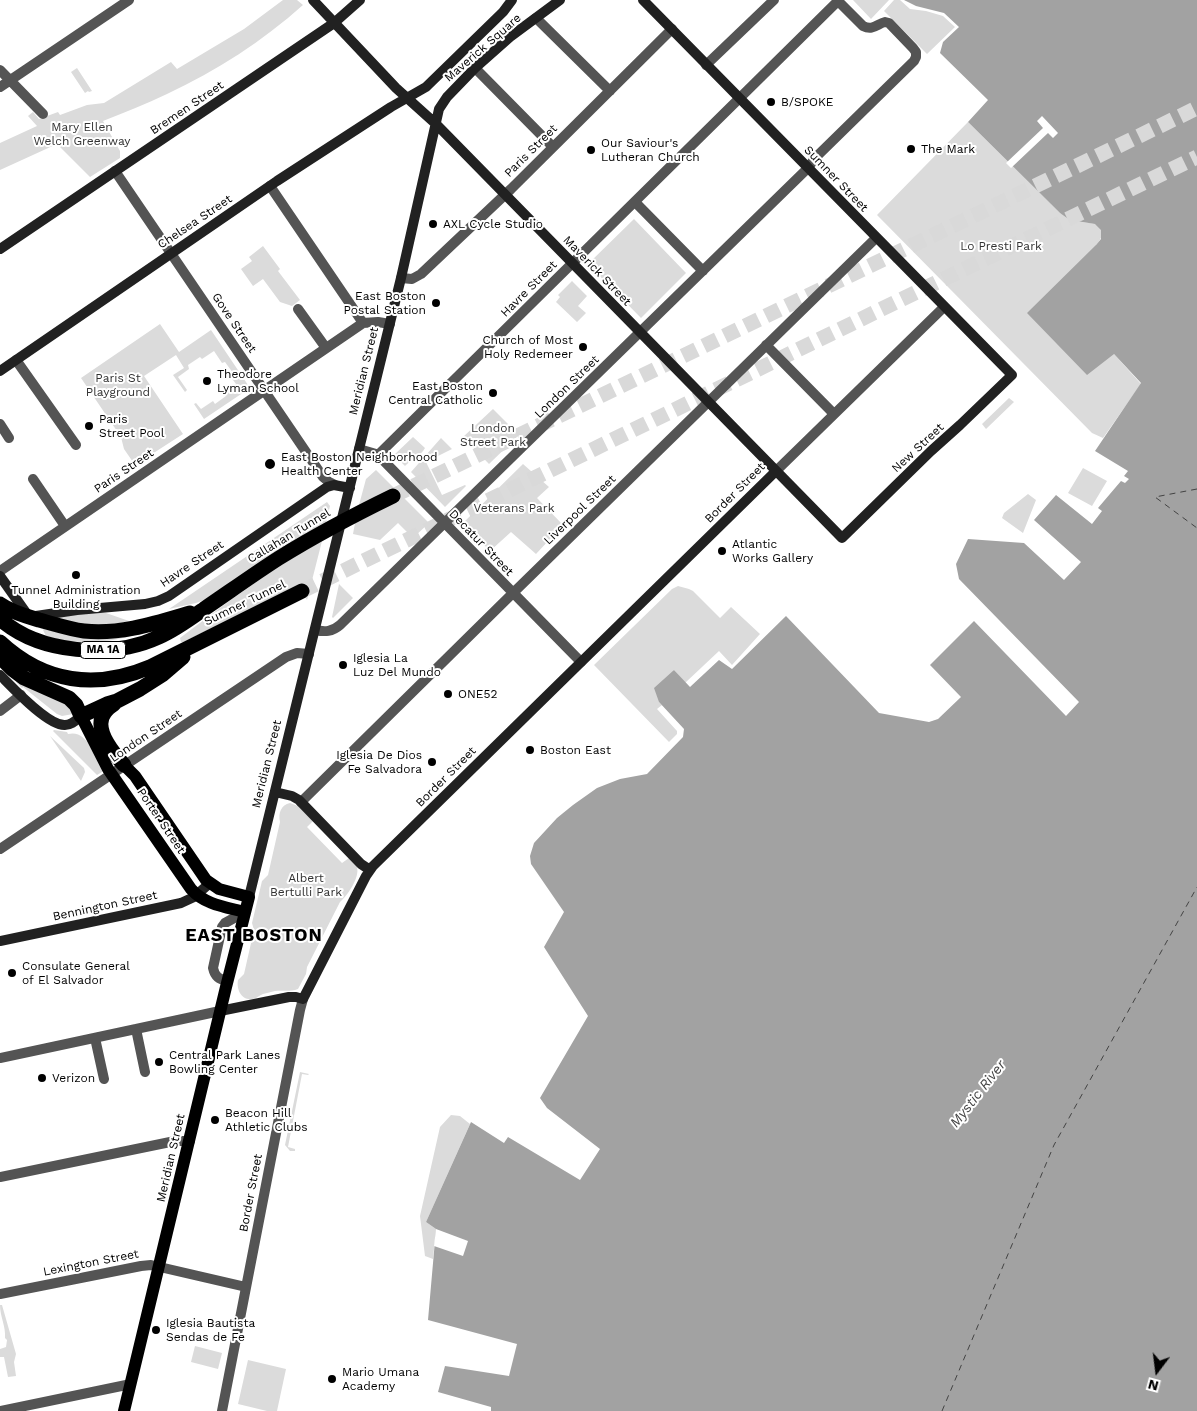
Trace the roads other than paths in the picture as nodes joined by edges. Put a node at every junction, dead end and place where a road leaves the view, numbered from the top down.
1 (128, 0) edge
2 (313, 0) edge
3 (360, 0) edge
4 (512, 0) edge
5 (560, 0) edge
6 (643, 0) edge
7 (774, 0) edge
8 (838, 1) edge
9 (536, 18) junction
10 (334, 22) junction
11 (672, 30) junction
12 (706, 65) junction
13 (476, 68) junction
14 (0, 70) edge
15 (10, 80) junction
16 (0, 87) edge
17 (610, 91) junction
18 (407, 98) junction
19 (740, 99) junction
20 (43, 114) dead end
21 (436, 124) junction
22 (553, 147) junction
23 (808, 168) junction
24 (115, 171) junction
25 (270, 186) junction
26 (505, 195) junction
27 (635, 202) junction
28 (876, 238) junction
29 (0, 249) edge
30 (171, 254) junction
31 (572, 264) junction
32 (703, 271) junction
33 (401, 278) junction
34 (944, 306) junction
35 (298, 309) dead end
36 (363, 323) junction
37 (390, 324) junction
38 (640, 333) junction
39 (766, 345) junction
40 (326, 348) junction
41 (16, 360) junction
42 (0, 371) edge
43 (1012, 375) joint
44 (264, 390) junction
45 (708, 402) junction
46 (834, 414) junction
47 (0, 424) edge
48 (5, 436) edge
49 (76, 445) dead end
50 (359, 449) junction
51 (378, 456) junction
52 (776, 471) junction
53 (33, 479) dead end
54 (336, 485) junction
55 (350, 488) junction
56 (393, 496) tunnel mouth
57 (445, 523) junction
58 (65, 526) junction
59 (842, 538) joint
60 (0, 570) edge
61 (0, 576) edge
62 (302, 591) tunnel mouth
63 (513, 593) junction
64 (0, 604) edge
65 (204, 609) junction
66 (29, 617) junction
67 (0, 619) edge
68 (315, 630) junction
69 (200, 641) junction
70 (0, 642) edge
71 (309, 654) junction
72 (0, 657) edge
73 (580, 662) junction
74 (0, 675) edge
75 (21, 695) junction
76 (117, 701) junction
77 (0, 711) edge
78 (82, 716) junction
79 (124, 765) junction
80 (112, 774) junction
81 (274, 792) junction
82 (302, 802) junction
83 (0, 849) edge
84 (370, 870) junction
85 (210, 883) junction
86 (196, 895) junction
87 (249, 897) junction
88 (245, 912) junction
89 (0, 940) edge
90 (227, 981) junction
91 (303, 999) junction
92 (220, 1011) junction
93 (136, 1029) junction
94 (95, 1038) junction
95 (0, 1058) edge
96 (144, 1072) dead end
97 (104, 1079) dead end
98 (190, 1141) junction
99 (0, 1177) edge
100 (160, 1266) junction
101 (246, 1287) junction
102 (0, 1294) edge
103 (131, 1384) junction
104 (1, 1411) edge
105 (124, 1411) edge
106 (222, 1411) edge

1 - 15 street
2 - 10 main road, Maverick Street
3 - 10 main road, Bremen Street
4 - 18 main road, Maverick Square
5 - 9 main road, Maverick Square
6 - 11 main road, Sumner Street
7 - 12 street
8 - 19 street, Havre Street
8 - 23 street, London Street
9 - 13 main road, Maverick Square
9 - 17 street
10 - 18 main road, Maverick Street
10 - 24 main road, Bremen Street
11 - 12 main road, Sumner Street
11 - 17 street, Paris Street
12 - 19 main road, Sumner Street
13 - 21 main road, Maverick Square
13 - 22 street
14 - 15 street
15 - 16 street
15 - 20 street
17 - 22 street, Paris Street
18 - 21 main road, Maverick Street
18 - 25 main road, Chelsea Street
19 - 23 main road, Sumner Street
19 - 27 street, Havre Street
21 - 26 main road, Maverick Street
21 - 33 main road, Meridian Street
22 - 26 street, Paris Street
23 - 28 main road, Sumner Street
23 - 32 street, London Street
24 - 29 main road, Bremen Street
24 - 30 street, Gove Street
25 - 30 main road, Chelsea Street
25 - 36 street
26 - 31 main road, Maverick Street
26 - 33 street, Paris Street
27 - 31 street, Havre Street
27 - 32 street
28 - 34 main road, Sumner Street
28 - 39 street, Liverpool Street
30 - 41 main road, Chelsea Street
30 - 44 street, Gove Street
31 - 38 main road, Maverick Street
31 - 51 street, Havre Street
32 - 38 street, London Street
33 - 37 main road, Meridian Street
34 - 43 main road, Sumner Street
34 - 46 street, Border Street
35 - 40 street
36 - 37 street
36 - 40 street, Paris Street
37 - 50 main road, Meridian Street
38 - 45 main road, Maverick Street
38 - 57 street, London Street
39 - 45 street, Liverpool Street
39 - 46 street
40 - 44 street, Paris Street
41 - 42 main road, Chelsea Street
41 - 49 street
43 - 59 main road, New Street
44 - 54 street, Gove Street
44 - 58 street, Paris Street
45 - 52 main road, Maverick Street
45 - 63 street, Liverpool Street
46 - 52 street, Border Street
47 - 48 street
50 - 51 street, Decatur Street
50 - 55 main road, Meridian Street
51 - 57 street, Decatur Street
52 - 59 main road, Maverick Street
52 - 73 main road, Border Street
53 - 58 street
54 - 55 main road
54 - 66 main road, Havre Street
55 - 68 main road, Meridian Street
56 - 65 highway, Callahan Tunnel / MA 1A
57 - 63 street, Decatur Street
57 - 68 street, London Street
58 - 60 street, Paris Street
61 - 66 main road
62 - 69 highway, Sumner Tunnel / MA 1A
63 - 73 street, Decatur Street
63 - 82 street, Liverpool Street
64 - 66 highway
65 - 66 highway
65 - 67 highway, MA 1A
68 - 71 main road, Meridian Street
69 - 70 highway, MA 1A
69 - 76 highway
71 - 79 street, London Street
71 - 81 main road, Meridian Street
72 - 78 highway
73 - 84 main road, Border Street
74 - 75 main road
75 - 77 street
75 - 78 main road
76 - 78 highway
76 - 79 highway
78 - 80 main road, Porter Street
79 - 80 street, London Street
79 - 85 main road, Porter Street
80 - 83 street, London Street
80 - 86 main road, Porter Street
81 - 82 main road
81 - 87 main road, Meridian Street
82 - 84 main road
84 - 91 main road, Border Street
85 - 86 main road, Bennington Street
85 - 87 main road, Porter Street
86 - 88 main road
86 - 89 main road, Bennington Street
87 - 88 main road, Meridian Street
88 - 90 main road, Meridian Street
88 - 90 street
90 - 92 main road, Meridian Street
91 - 92 main road
91 - 101 street, Border Street
92 - 93 street
92 - 98 main road, Meridian Street
93 - 94 street
93 - 96 street
94 - 95 street
94 - 97 street
98 - 99 street
98 - 100 main road, Meridian Street
100 - 101 street, Lexington Street
100 - 102 street, Lexington Street
100 - 103 main road, Meridian Street
101 - 106 street, Border Street
103 - 104 street
103 - 105 main road, Meridian Street

